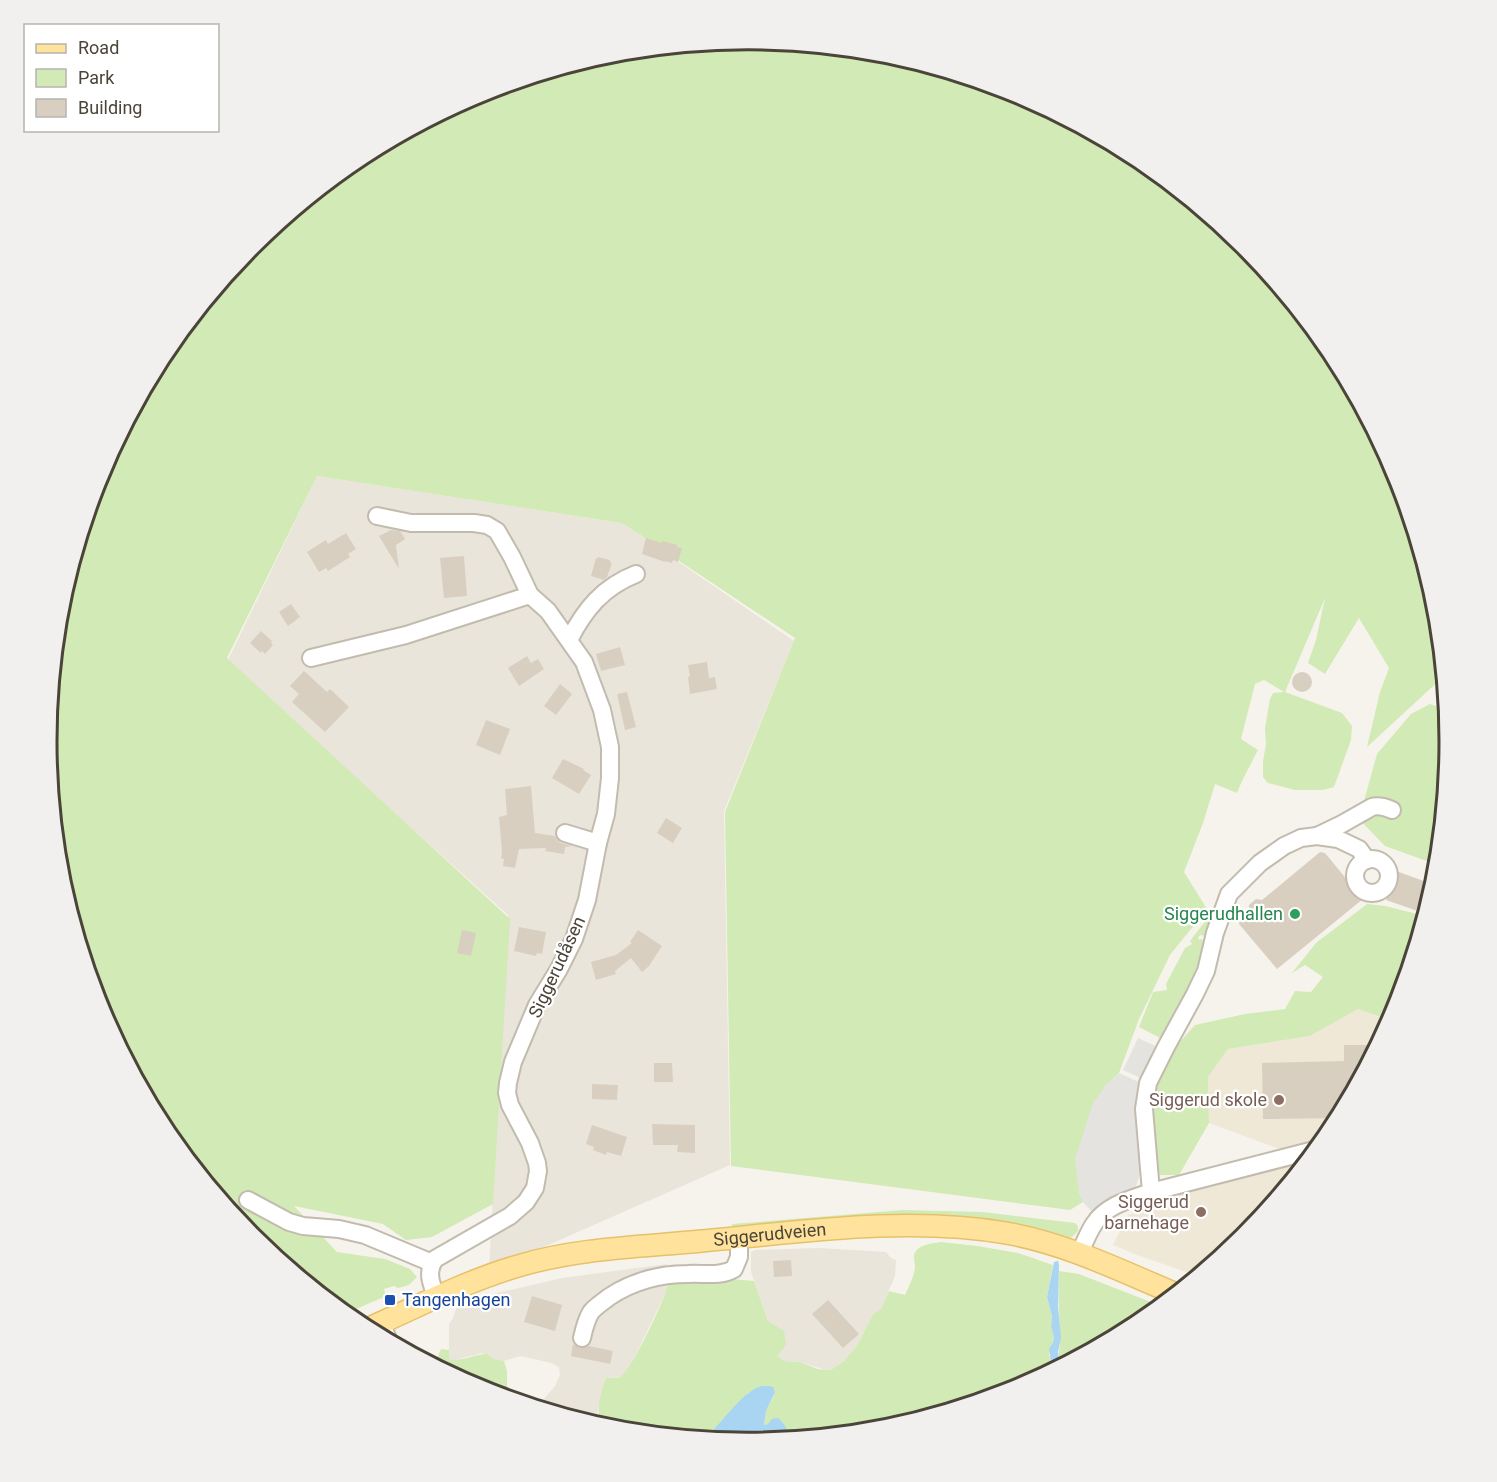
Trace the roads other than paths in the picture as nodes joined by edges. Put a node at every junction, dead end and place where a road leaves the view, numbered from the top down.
1 (377, 516) dead end
2 (636, 574) dead end
3 (530, 595) junction
4 (569, 640) junction
5 (311, 658) dead end
6 (1392, 810) dead end
7 (565, 833) dead end
8 (1317, 836) junction
9 (598, 843) junction
10 (1367, 860) dead end
11 (1304, 1153) edge
12 (1151, 1192) junction
13 (248, 1200) dead end
14 (739, 1238) junction
15 (1079, 1254) junction
16 (432, 1263) junction
17 (1168, 1291) edge
18 (437, 1298) junction
19 (384, 1328) edge
20 (582, 1338) dead end

1 - 3 street, Siggerudåsen
2 - 4 street
3 - 4 street, Siggerudåsen
3 - 5 street
4 - 9 street, Siggerudåsen
6 - 8 street
7 - 9 street
8 - 10 street
8 - 12 street
9 - 16 street, Siggerudåsen
11 - 12 street
12 - 15 street
13 - 16 street
14 - 15 main road, Siggerudveien
14 - 18 main road, Siggerudveien
14 - 20 street
15 - 17 main road, Siggerudveien
16 - 18 street
18 - 19 main road, Siggerudveien

